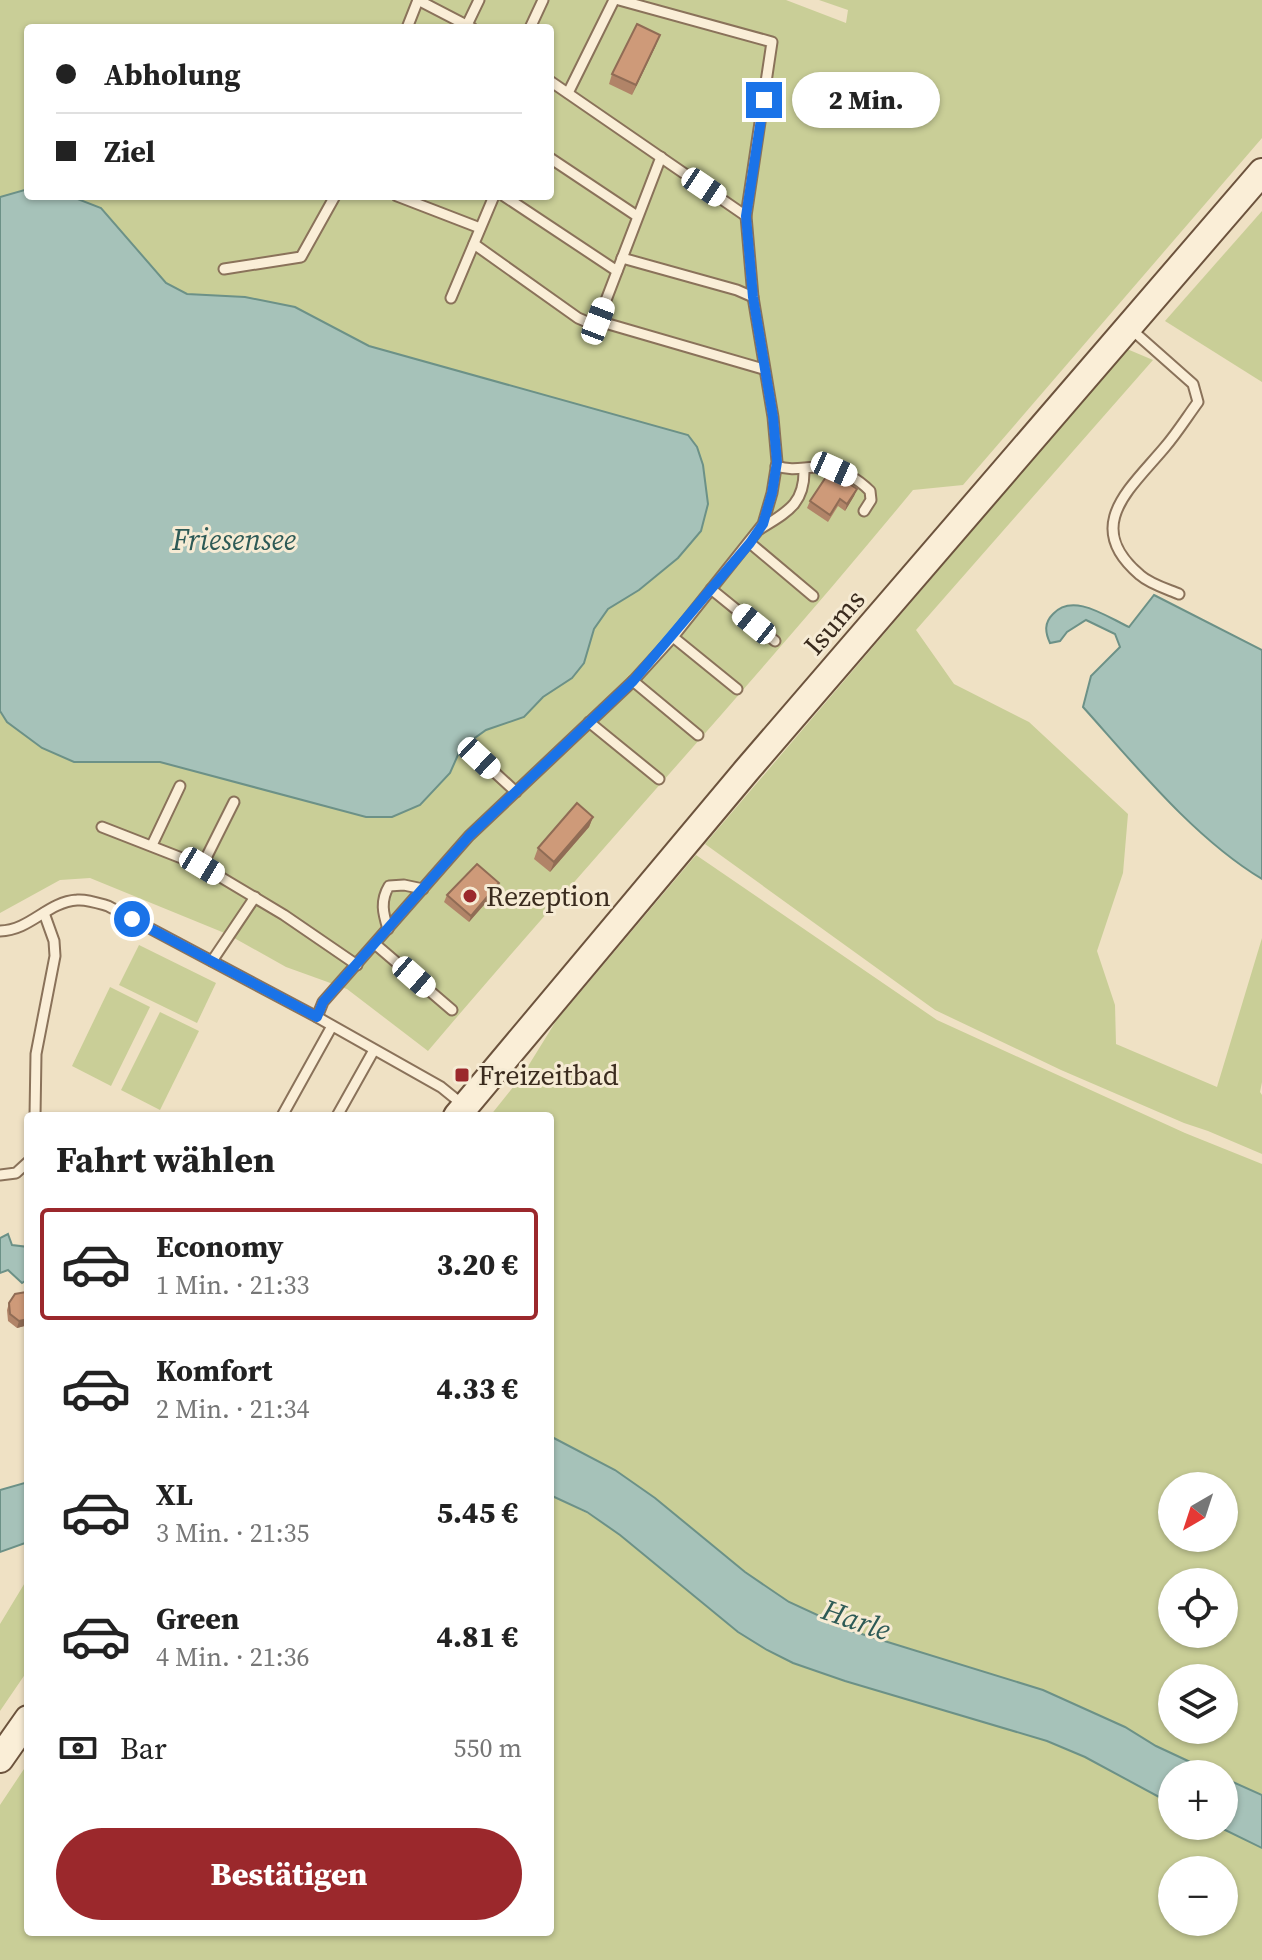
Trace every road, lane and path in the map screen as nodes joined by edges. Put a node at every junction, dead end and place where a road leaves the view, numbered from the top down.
1 (418, 0) edge
2 (479, 0) edge
3 (543, 0) edge
4 (616, 0) edge
5 (409, 24) edge
6 (466, 24) edge
7 (471, 24) edge
8 (532, 24) edge
9 (554, 84) edge
10 (568, 93) junction
11 (661, 157) junction
12 (554, 161) edge
13 (1262, 172) edge
14 (333, 200) edge
15 (407, 200) edge
16 (492, 200) edge
17 (510, 200) edge
18 (637, 216) junction
19 (746, 216) junction
20 (480, 228) junction
21 (474, 244) junction
22 (622, 258) junction
23 (224, 269) dead end
24 (617, 271) junction
25 (753, 297) junction
26 (451, 298) dead end
27 (598, 321) junction
28 (1129, 328) junction
29 (763, 369) junction
30 (776, 466) junction
31 (804, 469) junction
32 (864, 511) dead end
33 (760, 529) junction
34 (750, 543) junction
35 (711, 589) junction
36 (1179, 594) dead end
37 (813, 596) dead end
38 (673, 637) junction
39 (775, 641) dead end
40 (633, 681) junction
41 (737, 689) dead end
42 (589, 722) junction
43 (698, 735) dead end
44 (479, 758) dead end
45 (659, 779) dead end
46 (180, 786) dead end
47 (516, 792) junction
48 (234, 802) dead end
49 (102, 827) dead end
50 (152, 845) junction
51 (202, 866) junction
52 (423, 889) junction
53 (255, 897) junction
54 (44, 913) junction
55 (388, 929) junction
56 (0, 931) edge
57 (375, 944) junction
58 (212, 961) junction
59 (357, 965) junction
60 (452, 1010) dead end
61 (317, 1017) junction
62 (332, 1026) junction
63 (374, 1050) junction
64 (461, 1111) edge
65 (35, 1112) edge
66 (284, 1112) edge
67 (339, 1112) edge
68 (24, 1166) edge
69 (0, 1175) edge
70 (24, 1725) edge
71 (0, 1759) edge

1 - 5 lane
1 - 6 lane
2 - 7 lane
3 - 8 lane
4 - 10 lane
4 - 19 lane
9 - 10 lane
10 - 11 lane
11 - 18 lane
11 - 19 lane
12 - 18 lane
13 - 28 main road, Isums
14 - 23 lane
15 - 20 lane
16 - 20 lane
17 - 24 lane
18 - 22 lane
19 - 25 lane
20 - 21 lane
21 - 26 lane
21 - 27 lane
22 - 24 lane
22 - 25 lane
24 - 27 lane
25 - 29 lane
27 - 29 lane
28 - 36 lane
28 - 64 main road, Isums
29 - 30 lane
30 - 31 lane
30 - 33 lane
31 - 32 lane
31 - 33 lane
33 - 34 lane
34 - 35 lane
34 - 37 lane
35 - 38 lane
35 - 39 lane
38 - 40 lane
38 - 41 lane
40 - 42 lane
40 - 43 lane
42 - 45 lane
42 - 47 lane
44 - 47 lane
46 - 50 lane
47 - 52 lane
48 - 51 lane
49 - 50 lane
50 - 51 lane
51 - 53 lane
52 - 55 lane
52 - 55 lane
53 - 58 lane
53 - 59 lane
54 - 56 lane
54 - 58 lane
54 - 65 lane
55 - 57 lane
57 - 59 lane
57 - 60 lane
58 - 61 lane
59 - 61 lane
61 - 62 lane
62 - 63 lane
62 - 66 lane
63 - 64 lane
63 - 67 lane
68 - 69 lane
70 - 71 main road

